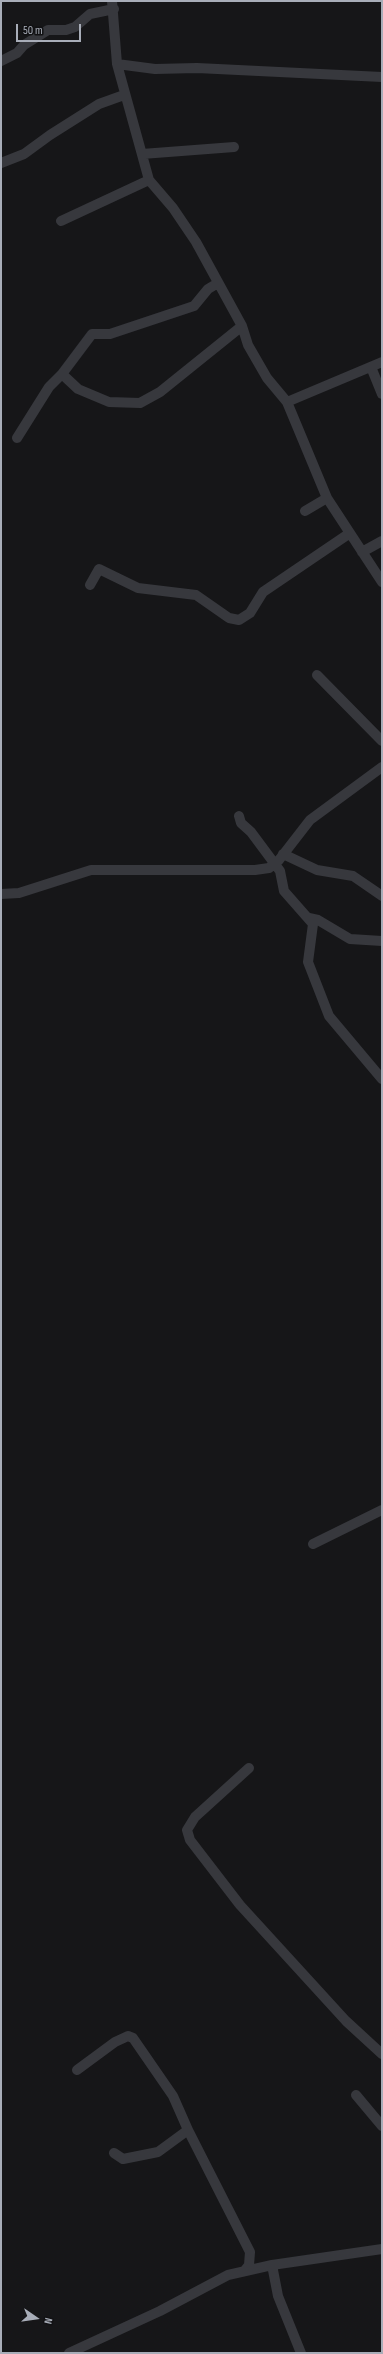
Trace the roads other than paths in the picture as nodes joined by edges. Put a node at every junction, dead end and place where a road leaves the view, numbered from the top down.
1 (113, 5) edge
2 (1, 61) edge
3 (117, 64) junction
4 (382, 77) edge
5 (124, 95) junction
6 (234, 147) dead end
7 (142, 154) junction
8 (1, 163) edge
9 (150, 180) junction
10 (61, 221) dead end
11 (218, 283) junction
12 (242, 326) junction
13 (382, 362) edge
14 (371, 367) junction
15 (62, 374) junction
16 (382, 394) edge
17 (286, 402) junction
18 (17, 438) dead end
19 (327, 498) junction
20 (305, 511) dead end
21 (350, 533) junction
22 (382, 541) edge
23 (362, 552) junction
24 (382, 582) edge
25 (90, 585) dead end
26 (317, 675) dead end
27 (382, 741) edge
28 (382, 767) edge
29 (239, 816) dead end
30 (283, 854) junction
31 (273, 863) junction
32 (1, 894) edge
33 (382, 896) edge
34 (309, 918) junction
35 (382, 941) edge
36 (381, 1077) edge
37 (382, 1510) edge
38 (313, 1544) dead end
39 (249, 1768) dead end
40 (382, 2054) edge
41 (77, 2070) dead end
42 (356, 2095) dead end
43 (382, 2126) edge
44 (188, 2130) junction
45 (114, 2153) dead end
46 (382, 2249) edge
47 (272, 2265) junction
48 (245, 2270) junction
49 (83, 2350) edge
50 (69, 2353) edge
51 (301, 2353) edge

1 - 2 street
1 - 3 street
3 - 4 street
3 - 5 street
5 - 7 street
5 - 8 street
6 - 7 street
7 - 9 street
9 - 10 street
9 - 11 street
11 - 12 street
11 - 15 street
12 - 15 street
12 - 17 street
13 - 14 street
14 - 16 street
14 - 17 street
15 - 18 street
17 - 19 street
19 - 20 street
19 - 21 street
21 - 23 street
21 - 25 street
22 - 23 street
23 - 24 street
26 - 27 street
28 - 30 street
29 - 31 street
30 - 31 street
30 - 33 street
31 - 32 street
31 - 34 street
34 - 35 street
34 - 36 street
37 - 38 street
39 - 40 street
41 - 44 street
42 - 43 street
44 - 45 street
44 - 48 street
46 - 47 street
47 - 48 street
47 - 51 street
48 - 49 street
49 - 50 street

